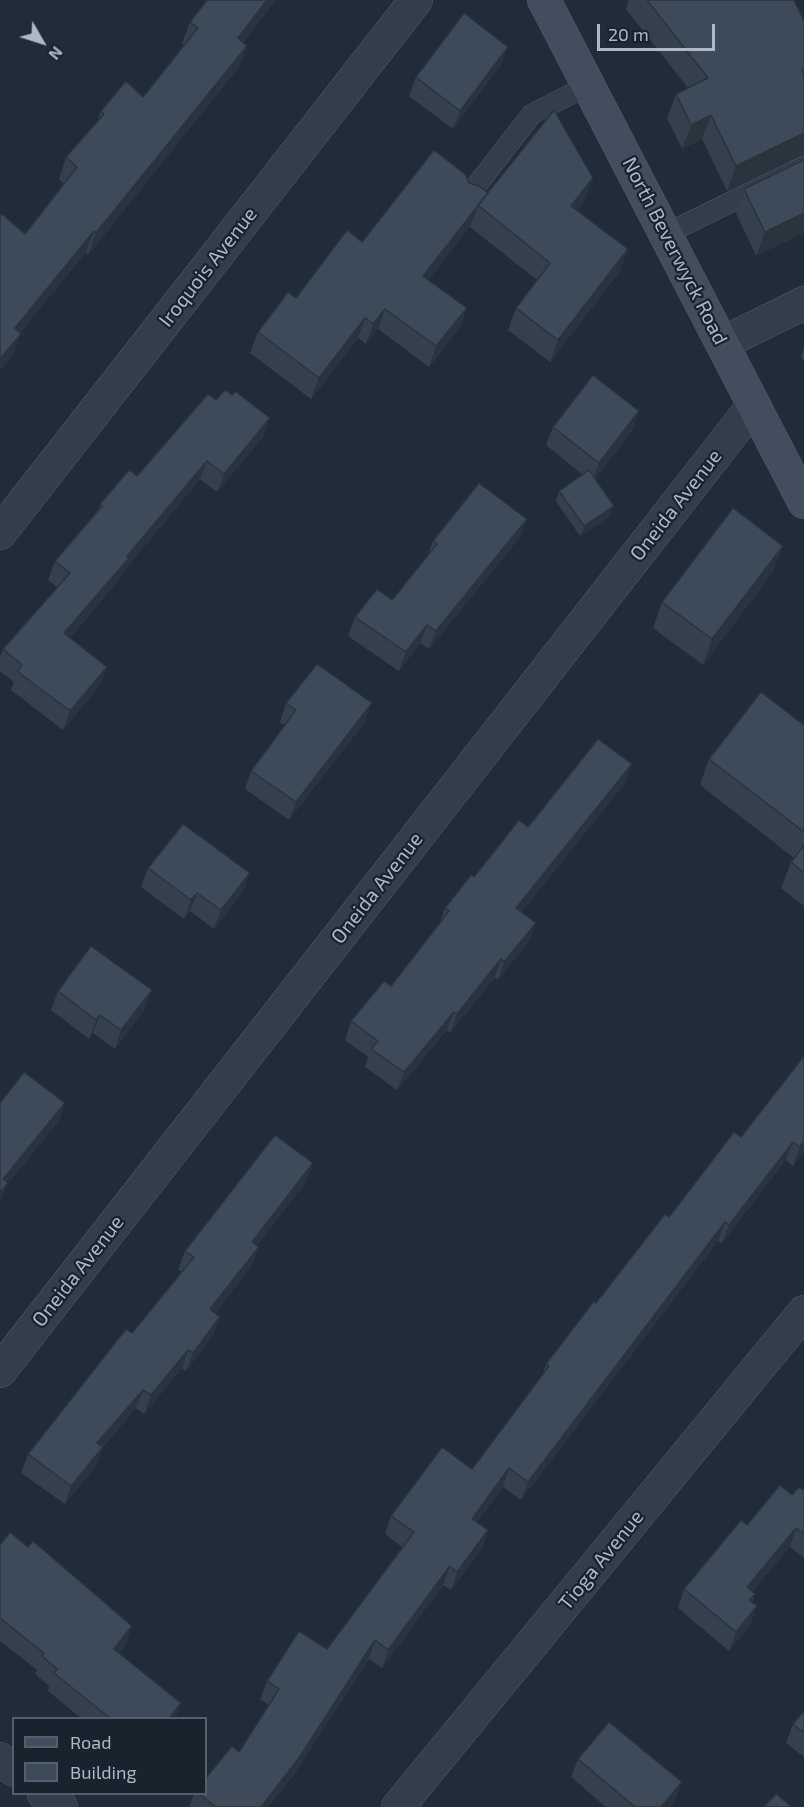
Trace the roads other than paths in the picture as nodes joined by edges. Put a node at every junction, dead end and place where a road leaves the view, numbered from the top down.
1 (416, 0) edge
2 (544, 0) edge
3 (589, 85) junction
4 (804, 166) edge
5 (469, 195) edge
6 (666, 234) junction
7 (804, 303) edge
8 (723, 343) junction
9 (754, 405) junction
10 (804, 502) edge
11 (0, 533) edge
12 (804, 1312) edge
13 (0, 1371) edge
14 (45, 1795) edge
15 (61, 1807) edge
16 (398, 1807) edge

1 - 11 street, Iroquois Avenue
2 - 3 street, North Beverwyck Road
3 - 5 lane
3 - 6 street, North Beverwyck Road
4 - 6 lane
6 - 8 street, North Beverwyck Road
7 - 8 street
8 - 9 street, North Beverwyck Road
9 - 10 street, North Beverwyck Road
9 - 13 street, Oneida Avenue
12 - 16 street, Tioga Avenue
14 - 15 street

